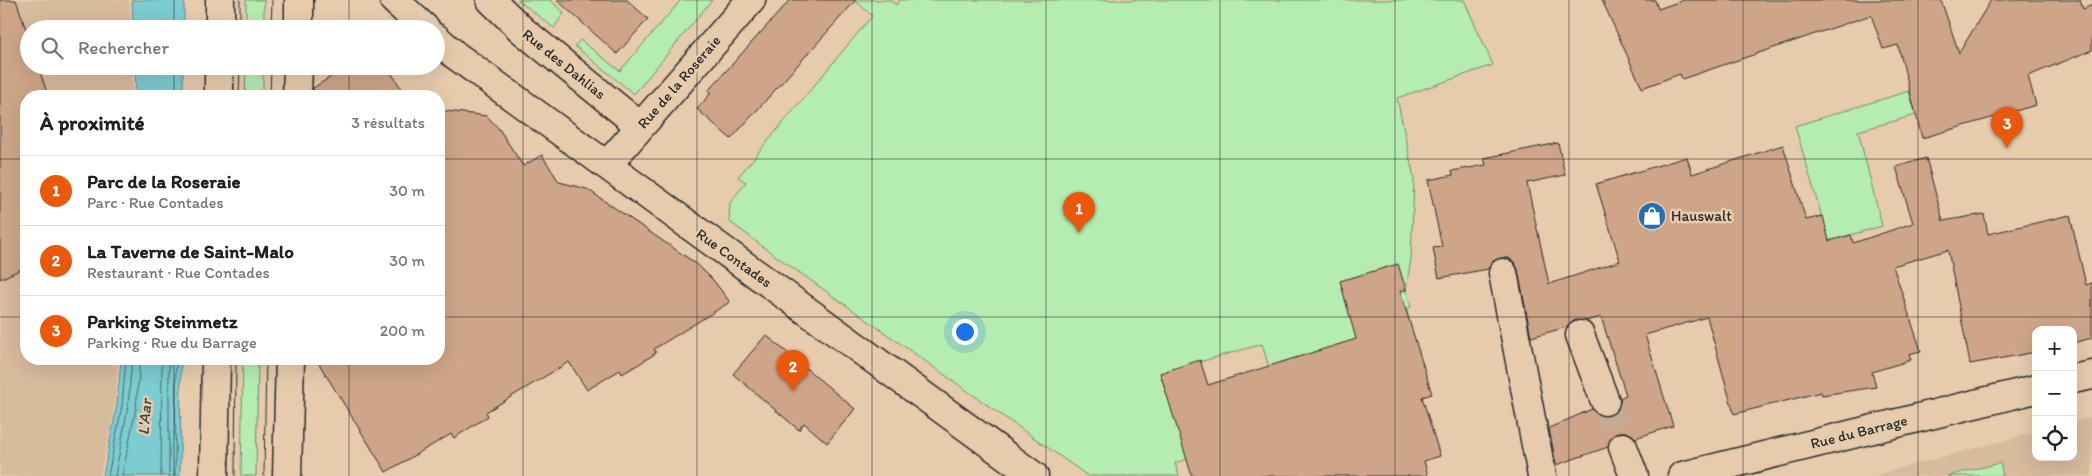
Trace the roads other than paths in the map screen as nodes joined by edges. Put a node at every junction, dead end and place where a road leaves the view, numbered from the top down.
1 (220, 0) edge
2 (300, 0) edge
3 (394, 0) edge
4 (490, 0) edge
5 (751, 0) edge
6 (220, 20) edge
7 (299, 20) edge
8 (416, 20) edge
9 (445, 46) edge
10 (219, 75) edge
11 (298, 75) edge
12 (219, 90) edge
13 (297, 90) edge
14 (640, 126) junction
15 (607, 166) junction
16 (1503, 273) dead end
17 (1580, 335) dead end
18 (216, 365) edge
19 (290, 365) edge
20 (2092, 375) edge
21 (2077, 378) edge
22 (2032, 389) edge
23 (1605, 401) tunnel mouth
24 (1623, 447) tunnel mouth
25 (214, 476) edge
26 (287, 476) edge
27 (1034, 476) edge
28 (1542, 476) edge
29 (1634, 476) edge
30 (1682, 476) edge

1 - 6 street
2 - 7 street
3 - 8 street
4 - 14 street, Rue des Dahlias
5 - 14 street, Rue de la Roseraie
9 - 15 street, Rue Contades
10 - 12 street
11 - 13 street
14 - 15 street, Rue de la Roseraie
15 - 27 street, Rue Contades
16 - 28 street
17 - 23 street
18 - 25 street
19 - 26 street
20 - 21 street
22 - 30 street, Rue du Barrage
24 - 29 street

